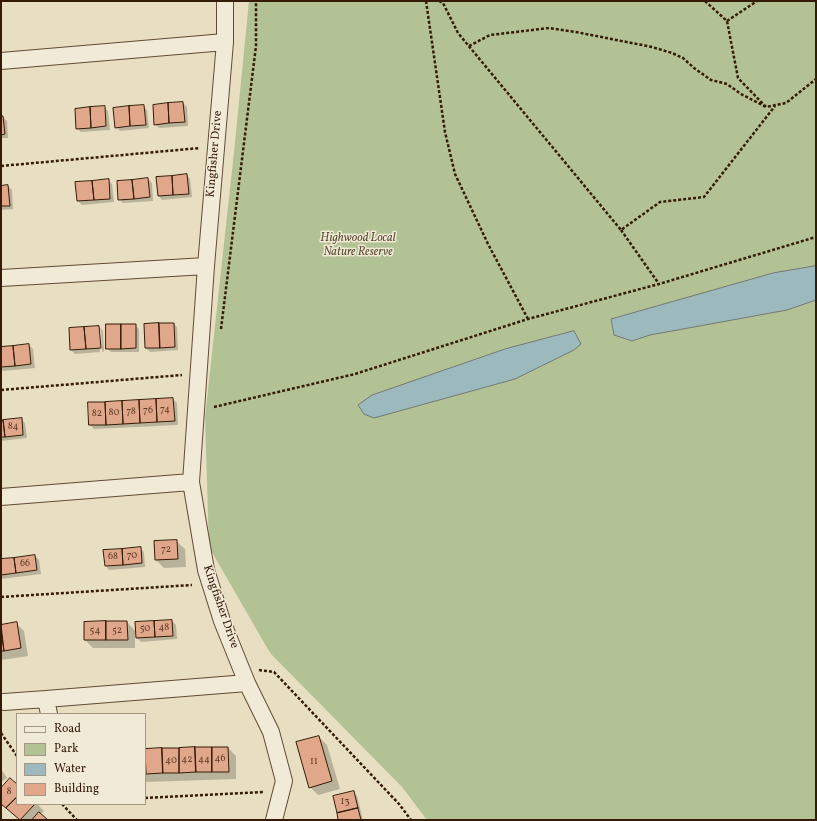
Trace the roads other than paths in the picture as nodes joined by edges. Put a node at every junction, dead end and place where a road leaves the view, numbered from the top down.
1 (225, 1) edge
2 (225, 42) junction
3 (1, 61) edge
4 (206, 266) junction
5 (1, 278) edge
6 (191, 482) junction
7 (1, 497) edge
8 (248, 683) junction
9 (4, 702) dead end
10 (48, 706) edge
11 (274, 820) edge

1 - 2 street, Kingfisher Drive
2 - 3 street
2 - 4 street, Kingfisher Drive
4 - 5 street
4 - 6 street, Kingfisher Drive
6 - 7 street
6 - 8 street, Kingfisher Drive
8 - 10 street
8 - 11 street, Kingfisher Drive
9 - 10 street

